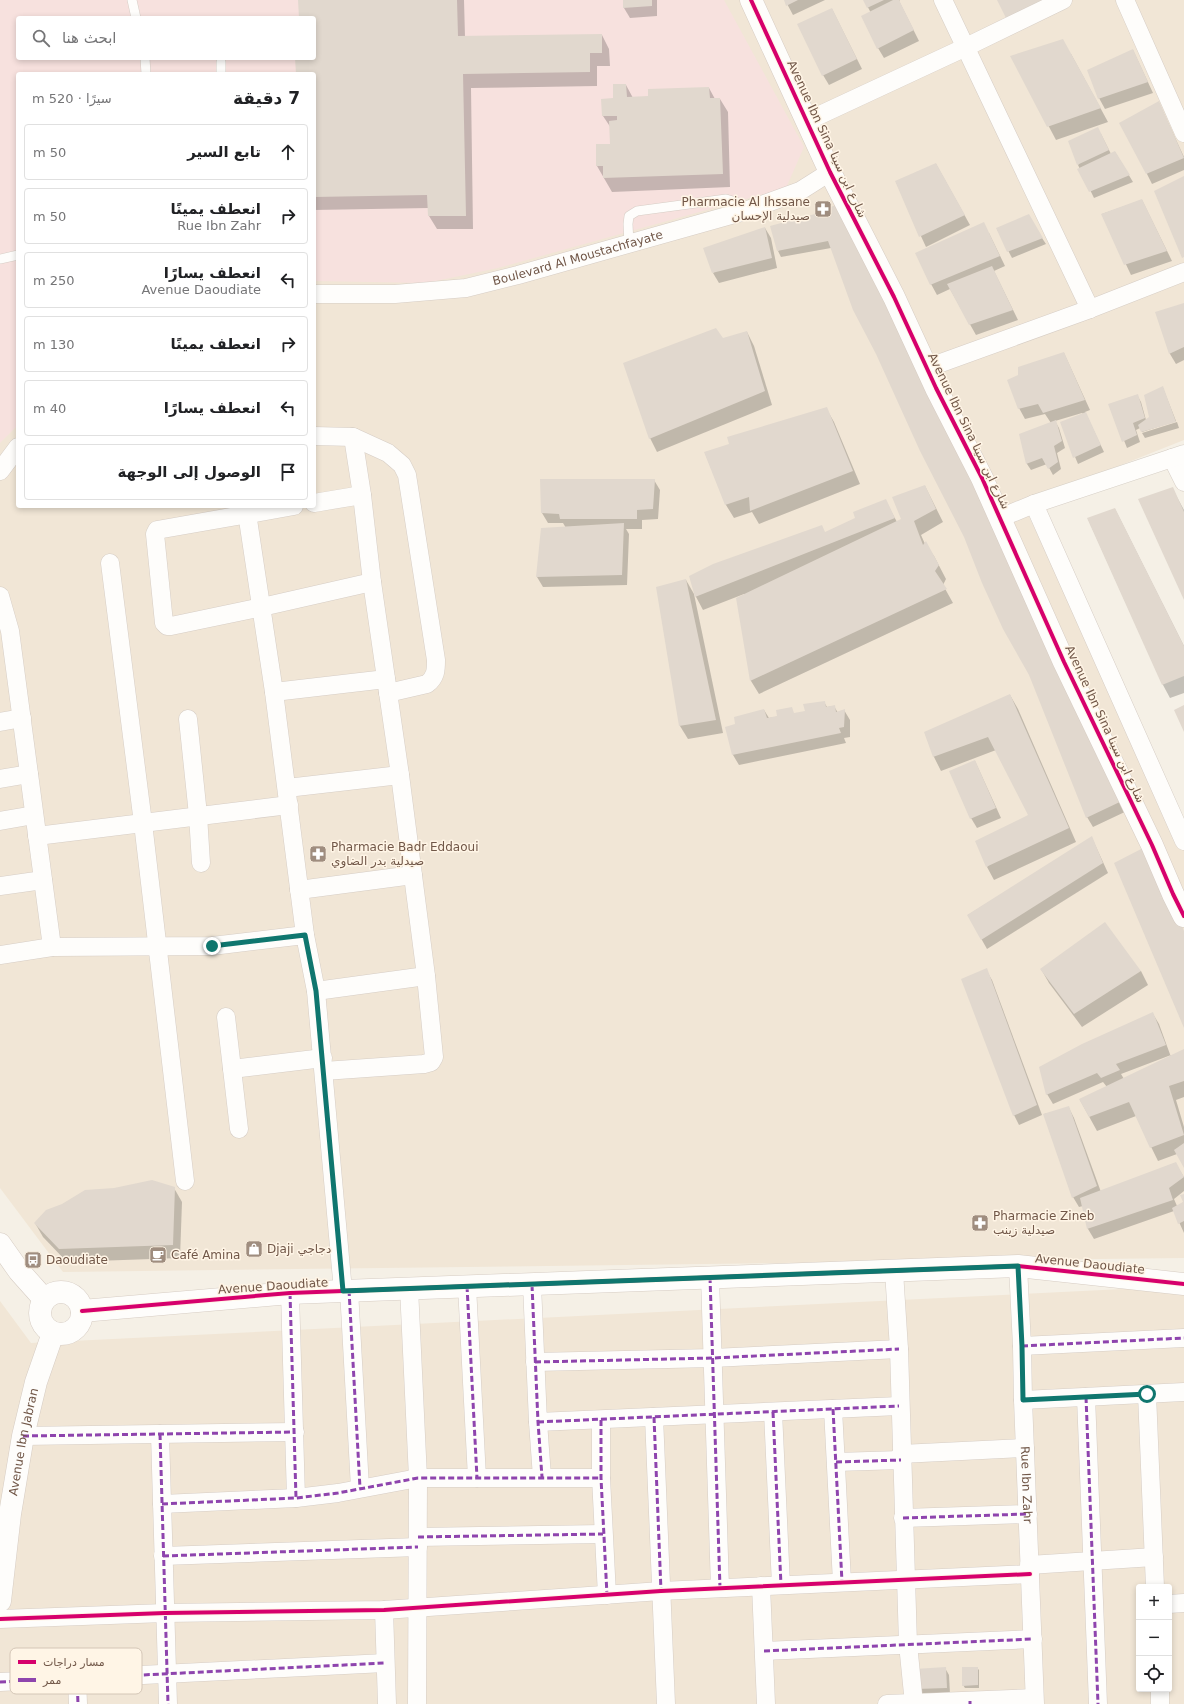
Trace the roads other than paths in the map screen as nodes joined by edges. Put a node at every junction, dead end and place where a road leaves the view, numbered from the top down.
1 (132, 0) edge
2 (751, 0) edge
3 (943, 0) edge
4 (1063, 0) edge
5 (1125, 0) edge
6 (136, 16) edge
7 (966, 47) junction
8 (145, 60) edge
9 (221, 62) dead end
10 (146, 72) edge
11 (221, 72) edge
12 (807, 121) junction
13 (1184, 133) edge
14 (830, 172) junction
15 (745, 210) junction
16 (629, 244) junction
17 (16, 255) edge
18 (0, 259) edge
19 (1184, 272) edge
20 (316, 294) edge
21 (1090, 309) junction
22 (927, 368) junction
23 (316, 436) edge
24 (353, 436) junction
25 (16, 450) edge
26 (1178, 456) edge
27 (0, 471) edge
28 (1184, 482) edge
29 (362, 496) junction
30 (316, 503) edge
31 (1034, 504) junction
32 (270, 508) edge
33 (245, 510) edge
34 (1000, 518) junction
35 (110, 563) dead end
36 (372, 582) junction
37 (0, 596) edge
38 (262, 607) junction
39 (387, 686) junction
40 (274, 692) junction
41 (22, 718) junction
42 (188, 719) dead end
43 (0, 722) edge
44 (29, 774) junction
45 (400, 775) junction
46 (0, 779) edge
47 (288, 796) junction
48 (34, 815) junction
49 (198, 815) junction
50 (0, 821) edge
51 (143, 823) junction
52 (37, 836) junction
53 (1184, 841) edge
54 (201, 863) dead end
55 (413, 875) junction
56 (43, 880) junction
57 (0, 886) edge
58 (299, 890) junction
59 (1178, 894) edge
60 (1184, 916) edge
61 (305, 935) junction
62 (156, 946) junction
63 (52, 948) junction
64 (0, 955) edge
65 (426, 976) junction
66 (316, 991) junction
67 (226, 1017) dead end
68 (323, 1065) junction
69 (232, 1069) junction
70 (238, 1129) dead end
71 (184, 1181) dead end
72 (0, 1245) edge
73 (1018, 1266) junction
74 (894, 1270) junction
75 (710, 1277) junction
76 (532, 1284) junction
77 (1184, 1284) edge
78 (468, 1286) junction
79 (409, 1288) junction
80 (346, 1291) junction
81 (290, 1293) junction
82 (44, 1299) junction
83 (82, 1311) junction
84 (53, 1333) junction
85 (1184, 1338) edge
86 (1022, 1346) junction
87 (899, 1348) junction
88 (713, 1358) junction
89 (535, 1362) junction
90 (1184, 1392) edge
91 (1147, 1394) junction
92 (1086, 1397) junction
93 (1023, 1400) junction
94 (899, 1406) junction
95 (833, 1409) junction
96 (773, 1412) junction
97 (714, 1414) junction
98 (654, 1417) junction
99 (601, 1420) junction
100 (538, 1422) junction
101 (295, 1432) junction
102 (160, 1434) junction
103 (23, 1436) junction
104 (1025, 1448) junction
105 (901, 1457) junction
106 (836, 1462) junction
107 (542, 1477) junction
108 (418, 1478) junction
109 (477, 1478) junction
110 (601, 1478) junction
111 (360, 1488) junction
112 (296, 1498) junction
113 (162, 1504) junction
114 (5, 1514) edge
115 (1028, 1514) junction
116 (904, 1518) junction
117 (603, 1534) junction
118 (418, 1542) junction
119 (163, 1556) junction
120 (1154, 1557) junction
121 (1092, 1561) junction
122 (1030, 1569) junction
123 (906, 1579) junction
124 (842, 1582) junction
125 (1155, 1584) edge
126 (782, 1585) junction
127 (761, 1586) junction
128 (720, 1588) junction
129 (661, 1591) junction
130 (607, 1595) junction
131 (0, 1601) edge
132 (1184, 1603) edge
133 (1172, 1604) edge
134 (417, 1608) junction
135 (384, 1610) junction
136 (165, 1613) junction
137 (0, 1619) edge
138 (1033, 1639) junction
139 (908, 1644) junction
140 (764, 1651) junction
141 (386, 1663) junction
142 (168, 1673) junction
143 (142, 1674) edge
144 (10, 1681) edge
145 (0, 1682) edge
146 (1160, 1692) edge
147 (78, 1694) edge
148 (1034, 1701) edge
149 (970, 1702) edge
150 (78, 1704) edge
151 (168, 1704) edge
152 (387, 1704) edge
153 (417, 1704) edge
154 (666, 1704) edge
155 (766, 1704) edge
156 (887, 1704) edge
157 (914, 1704) edge
158 (1098, 1704) edge
159 (1160, 1704) edge

1 - 6 lane
2 - 12 street, Avenue Ibn Sina شارع ابن سينا
3 - 7 street
4 - 7 street
5 - 13 street
7 - 12 street
7 - 21 street
8 - 10 lane
9 - 11 lane
12 - 14 street, Avenue Ibn Sina شارع ابن سينا
14 - 15 street, Boulevard Al Moustachfayate
14 - 22 street, Avenue Ibn Sina شارع ابن سينا
15 - 16 street, Boulevard Al Moustachfayate
15 - 16 lane
16 - 20 street, Boulevard Al Moustachfayate
17 - 18 lane
19 - 21 street
21 - 22 street
22 - 34 street, Avenue Ibn Sina شارع ابن سينا
23 - 24 street
24 - 29 street
24 - 39 street
25 - 27 street
26 - 28 street
26 - 31 street
29 - 30 street
29 - 36 street
31 - 34 street
31 - 53 street
32 - 33 street
33 - 38 street
33 - 38 street
34 - 59 street, Avenue Ibn Sina شارع ابن سينا
35 - 51 street
36 - 38 street
36 - 39 street
37 - 41 street
38 - 40 street
39 - 40 street
39 - 45 street
40 - 47 street
41 - 43 street
41 - 44 street
42 - 49 street
44 - 46 street
44 - 48 street
45 - 47 street
45 - 55 street
47 - 49 street
47 - 58 street
48 - 50 street
48 - 52 street
49 - 51 street
49 - 54 street
51 - 52 street
51 - 62 street
52 - 56 street
55 - 58 street
55 - 65 street
56 - 57 street
56 - 63 street
58 - 61 street
59 - 60 street, Avenue Ibn Sina شارع ابن سينا
61 - 62 street
61 - 66 street
62 - 63 street
62 - 71 street
63 - 64 street
65 - 66 street
65 - 68 street
66 - 68 street
67 - 69 street
68 - 69 street
68 - 80 street
69 - 70 street
72 - 82 street
73 - 74 street, Avenue Daoudiate
73 - 77 street, Avenue Daoudiate
73 - 86 street, Rue Ibn Zahr
74 - 75 street, Avenue Daoudiate
74 - 87 street
75 - 76 street, Avenue Daoudiate
75 - 88 street
76 - 78 street, Avenue Daoudiate
76 - 89 street
78 - 79 street, Avenue Daoudiate
78 - 109 street
79 - 80 street, Avenue Daoudiate
79 - 108 street
80 - 81 street, Avenue Daoudiate
80 - 111 street
81 - 83 street, Avenue Daoudiate
81 - 101 street
82 - 83 street
82 - 84 street
83 - 84 street
84 - 103 street, Avenue Ibn Jabran
85 - 86 street
86 - 93 street, Rue Ibn Zahr
87 - 88 street
87 - 94 street
88 - 89 street
88 - 97 street
89 - 100 street
90 - 91 street
91 - 92 street
91 - 120 street
92 - 93 street
92 - 121 street
93 - 104 street, Rue Ibn Zahr
94 - 95 street
94 - 105 street
95 - 96 street
95 - 106 street
96 - 97 street
96 - 126 street
97 - 98 street
97 - 128 street
98 - 99 street
98 - 129 street
99 - 100 street
99 - 110 street
100 - 107 street
101 - 102 street
101 - 112 street
102 - 103 street
102 - 113 street
103 - 114 street, Avenue Ibn Jabran
104 - 105 street
104 - 115 street, Rue Ibn Zahr
105 - 106 street
105 - 116 street
106 - 124 street
107 - 109 street
107 - 110 street
108 - 109 street
108 - 111 street
108 - 118 street
110 - 117 street
111 - 112 street
112 - 113 street
113 - 119 street
114 - 131 street, Avenue Ibn Jabran
115 - 116 street
115 - 122 street, Rue Ibn Zahr
116 - 123 street
117 - 118 street
117 - 130 street
118 - 119 street
118 - 134 street
119 - 136 street
120 - 121 street
120 - 125 street
121 - 122 street
121 - 158 street
122 - 123 street
122 - 138 street, Rue Ibn Zahr
123 - 124 street
123 - 139 street
124 - 126 street
126 - 127 street
127 - 128 street
127 - 140 street
128 - 129 street
129 - 130 street
129 - 154 street
130 - 134 street
132 - 133 street
134 - 135 street
134 - 153 street
135 - 136 street
135 - 141 street
136 - 137 street
136 - 142 street
138 - 139 street
138 - 148 street, Rue Ibn Zahr
139 - 140 street
139 - 157 street
140 - 155 street
141 - 142 street
141 - 152 street
142 - 143 street
142 - 151 street
144 - 145 street
146 - 159 street
147 - 150 street
148 - 149 street
149 - 157 street
156 - 157 street

